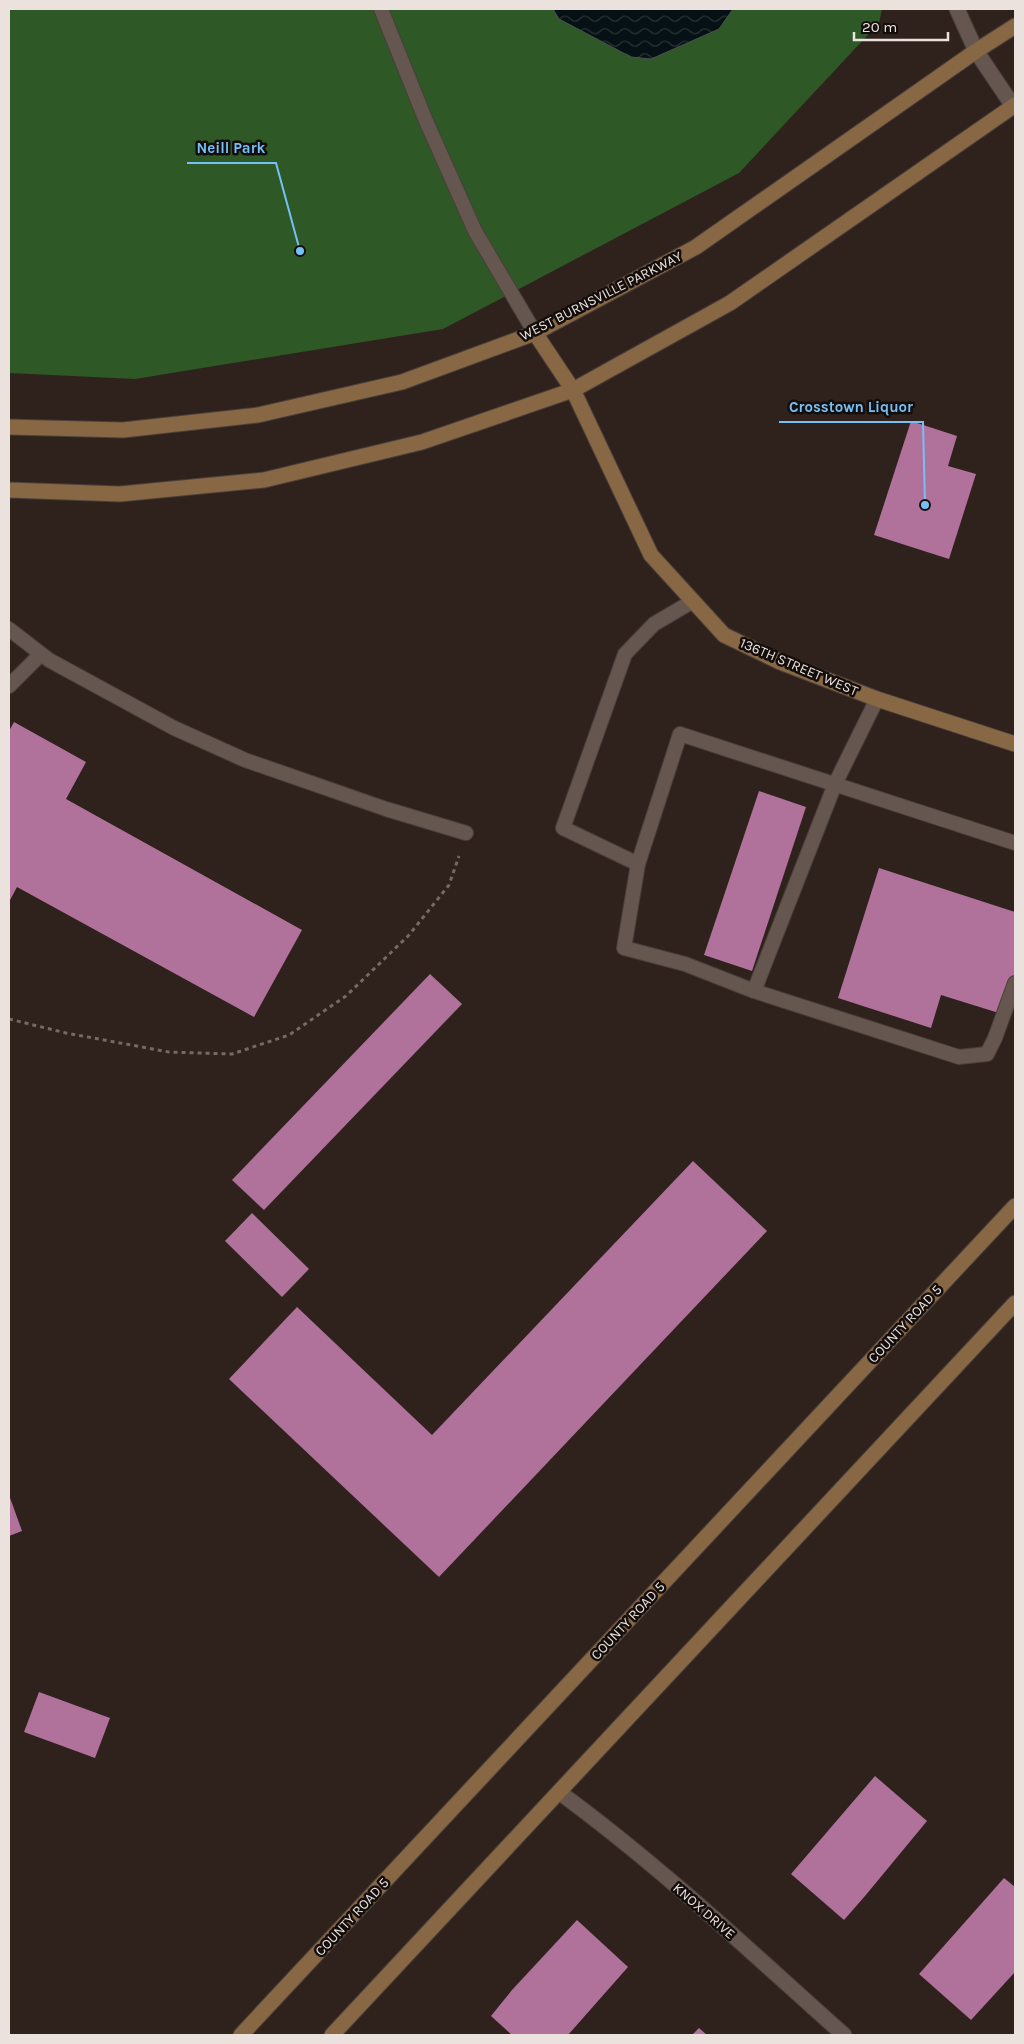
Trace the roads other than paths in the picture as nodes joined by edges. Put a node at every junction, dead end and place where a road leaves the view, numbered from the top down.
1 (381, 9) edge
2 (957, 9) edge
3 (1015, 26) edge
4 (976, 51) junction
5 (1014, 106) edge
6 (535, 333) junction
7 (574, 390) junction
8 (9, 428) edge
9 (9, 490) edge
10 (692, 601) junction
11 (9, 629) edge
12 (40, 655) junction
13 (9, 686) edge
14 (877, 699) junction
15 (1015, 744) edge
16 (835, 784) junction
17 (466, 834) road end
18 (1015, 843) edge
19 (638, 864) junction
20 (1015, 983) edge
21 (754, 991) junction
22 (1015, 1206) edge
23 (1015, 1303) edge
24 (559, 1792) junction
25 (241, 2035) edge
26 (332, 2035) edge
27 (844, 2035) edge

1 - 6 lane
2 - 4 street
3 - 4 street, WEST BURNSVILLE PARKWAY
4 - 5 street
4 - 6 street, WEST BURNSVILLE PARKWAY
5 - 7 street
6 - 7 street, 136TH STREET WEST
6 - 8 street, WEST BURNSVILLE PARKWAY
7 - 9 street
7 - 10 street, 136TH STREET WEST
10 - 14 street, 136TH STREET WEST
10 - 19 lane
11 - 12 lane
12 - 13 lane
12 - 17 lane
14 - 15 street, 136TH STREET WEST
14 - 16 lane
16 - 18 lane
16 - 19 lane
16 - 21 lane
19 - 21 lane
20 - 21 lane
22 - 25 street, COUNTY ROAD 5
23 - 24 street
24 - 26 street
24 - 27 street, KNOX DRIVE

